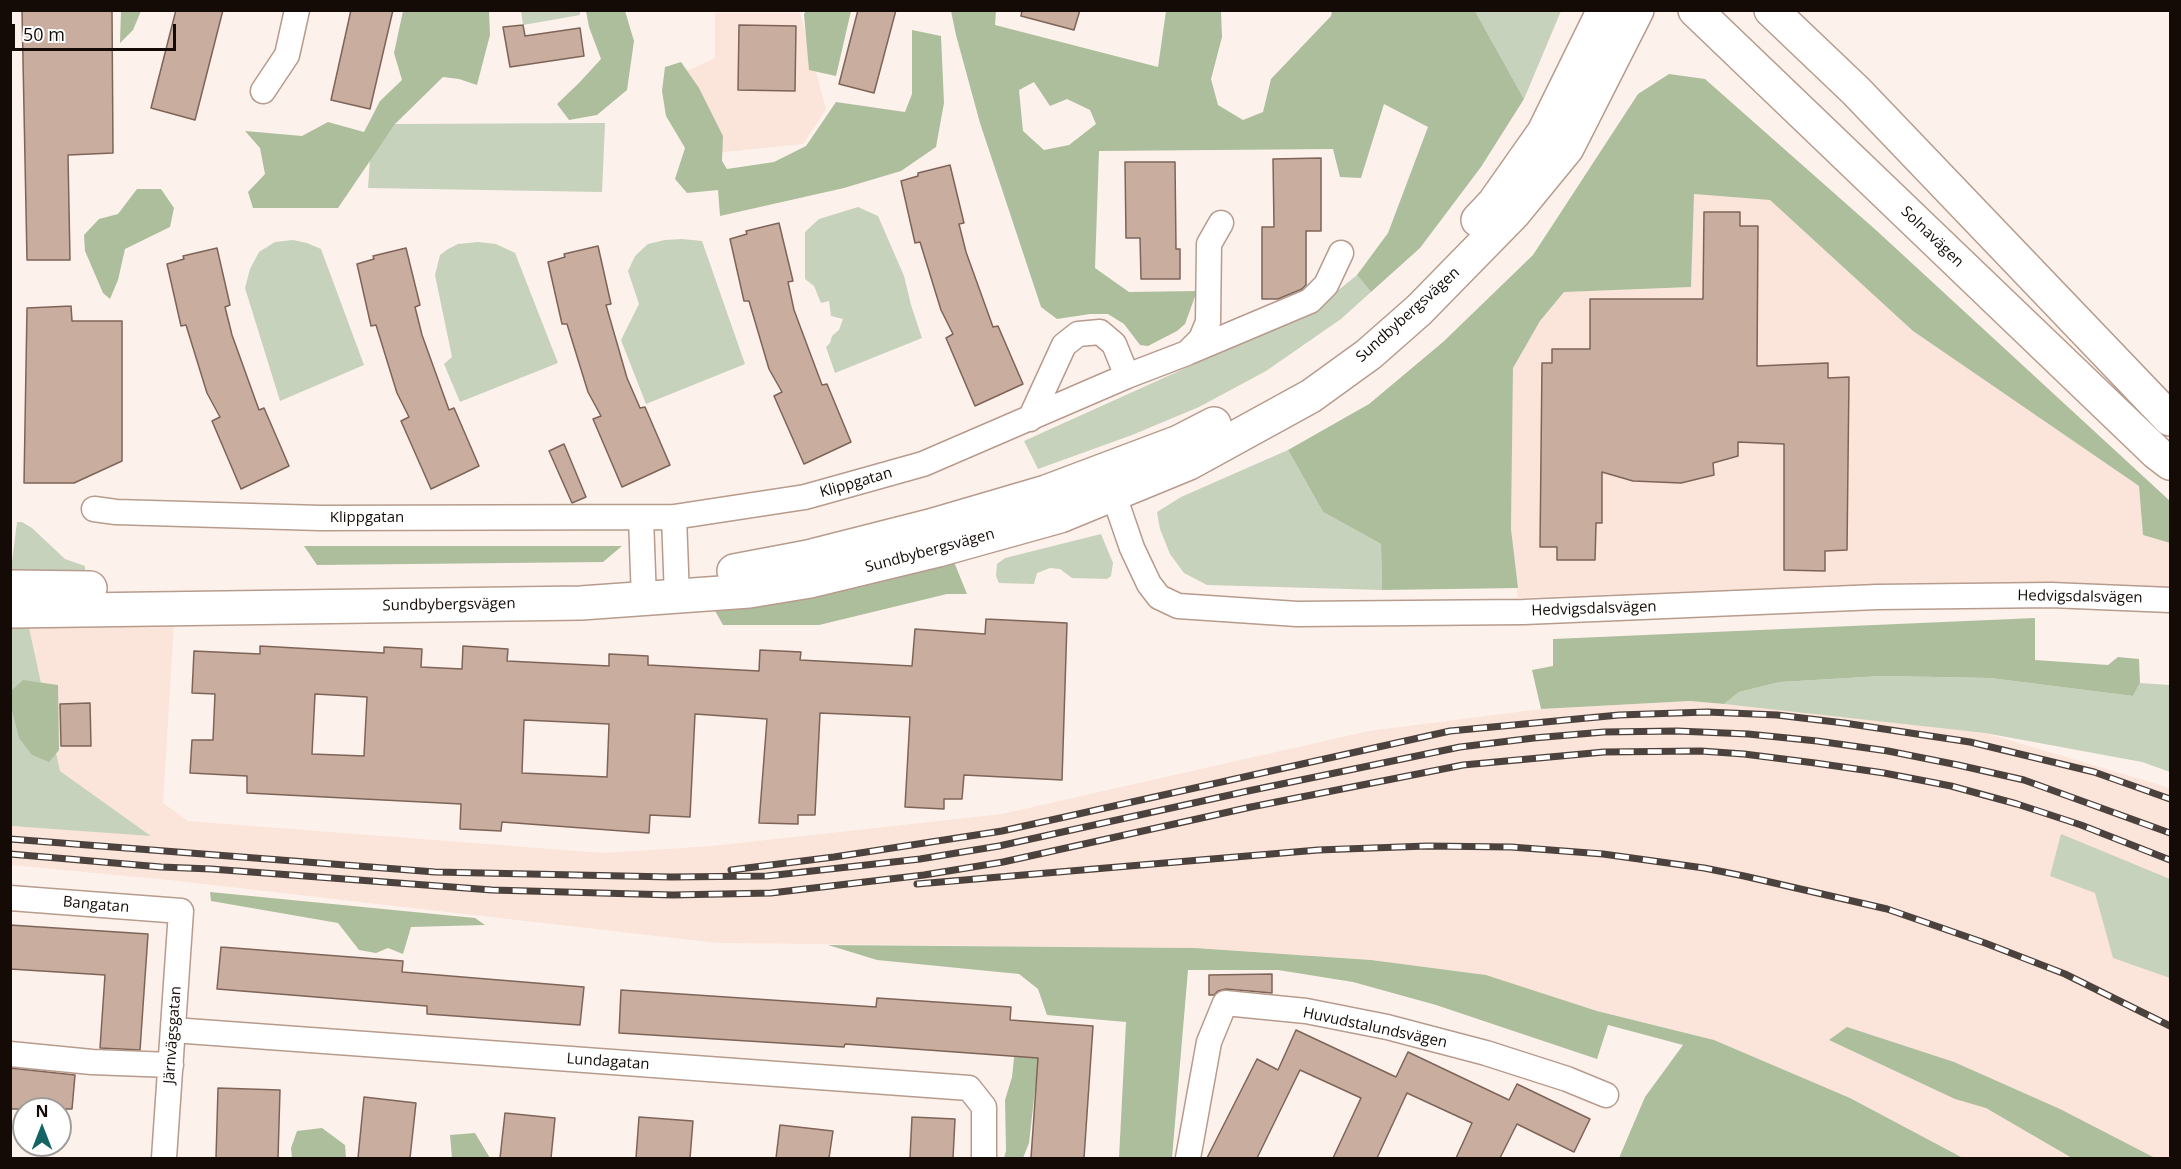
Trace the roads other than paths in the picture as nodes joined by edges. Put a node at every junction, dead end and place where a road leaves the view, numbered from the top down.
1 (297, 10) edge
2 (1604, 10) edge
3 (1637, 10) edge
4 (1695, 10) edge
5 (1771, 10) edge
6 (263, 91) dead end
7 (1221, 223) dead end
8 (1341, 253) dead end
9 (1187, 352) junction
10 (1127, 376) junction
11 (1030, 419) junction
12 (2170, 419) edge
13 (2170, 463) edge
14 (1110, 482) junction
15 (94, 509) dead end
16 (641, 518) junction
17 (674, 518) junction
18 (10, 587) edge
19 (676, 587) junction
20 (643, 590) junction
21 (2170, 600) edge
22 (10, 611) edge
23 (10, 898) edge
24 (181, 911) joint
25 (172, 1030) junction
26 (10, 1054) edge
27 (171, 1065) junction
28 (1606, 1095) dead end
29 (164, 1158) edge
30 (984, 1158) edge
31 (1188, 1158) edge

1 - 6 street
2 - 14 main road, Sundbybergsvägen
3 - 14 main road, Sundbybergsvägen
4 - 13 main road, Solnavägen
5 - 12 main road
7 - 9 street
8 - 9 street, Klippgatan
9 - 10 street, Klippgatan
10 - 11 street, Klippgatan
10 - 11 street
11 - 17 street, Klippgatan
14 - 19 main road, Sundbybergsvägen
14 - 21 street, Hedvigsdalsvägen
15 - 16 street, Klippgatan
16 - 17 street, Klippgatan
16 - 20 street
17 - 19 street
18 - 20 main road, Sundbybergsvägen
19 - 20 main road, Sundbybergsvägen
20 - 22 main road, Sundbybergsvägen
23 - 24 street, Bangatan
24 - 25 street, Järnvägsgatan
25 - 27 street, Järnvägsgatan
25 - 30 street, Lundagatan
26 - 27 street
27 - 29 street, Järnvägsgatan
28 - 31 street, Huvudstalundsvägen

